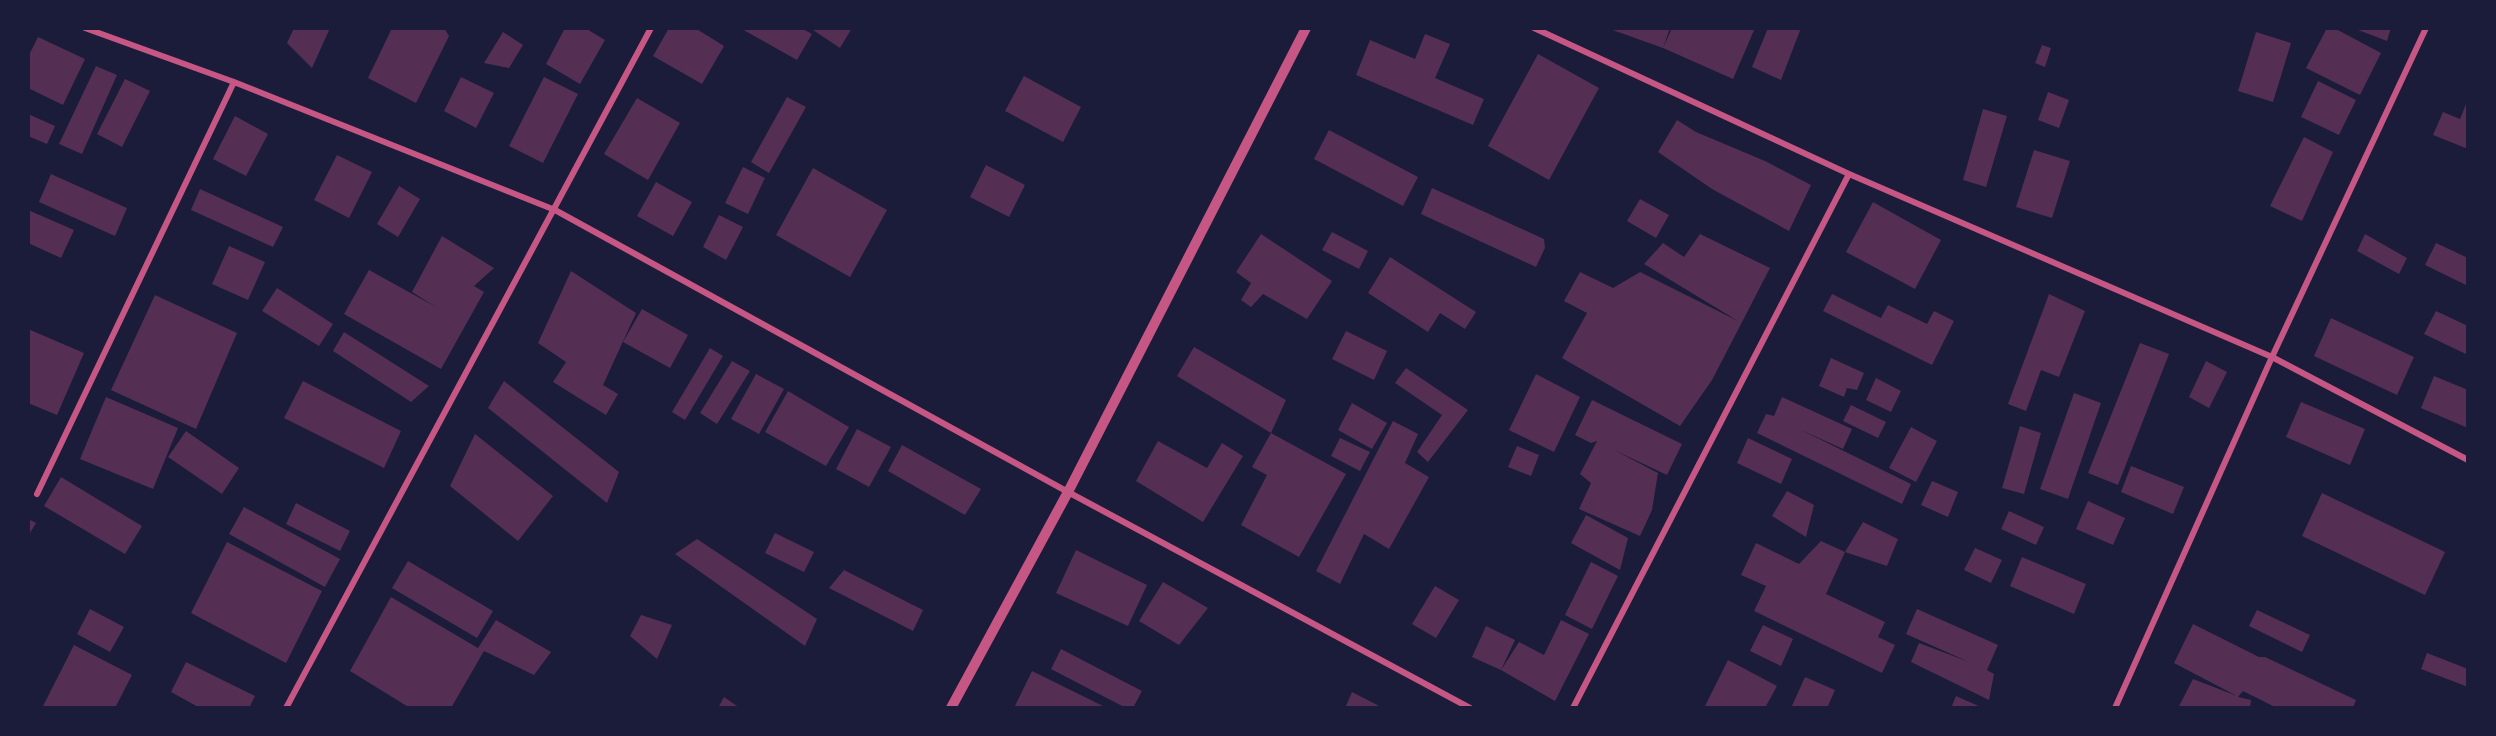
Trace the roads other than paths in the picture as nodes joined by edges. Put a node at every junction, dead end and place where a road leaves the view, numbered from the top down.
1 (85, 28) edge
2 (651, 28) edge
3 (1305, 28) edge
4 (1534, 28) edge
5 (2426, 28) edge
6 (234, 82) junction
7 (1850, 174) junction
8 (555, 210) junction
9 (2272, 357) junction
10 (2468, 460) edge
11 (1068, 492) junction
12 (37, 494) dead end
13 (286, 708) edge
14 (951, 708) edge
15 (1470, 708) edge
16 (1573, 708) edge
17 (2115, 708) edge

1 - 6 street
2 - 8 street
3 - 11 street
4 - 7 street
5 - 9 street
6 - 8 street
6 - 12 street
7 - 9 street
7 - 16 street
8 - 11 street
8 - 13 street
9 - 10 street
9 - 17 street
11 - 14 street
11 - 15 street

